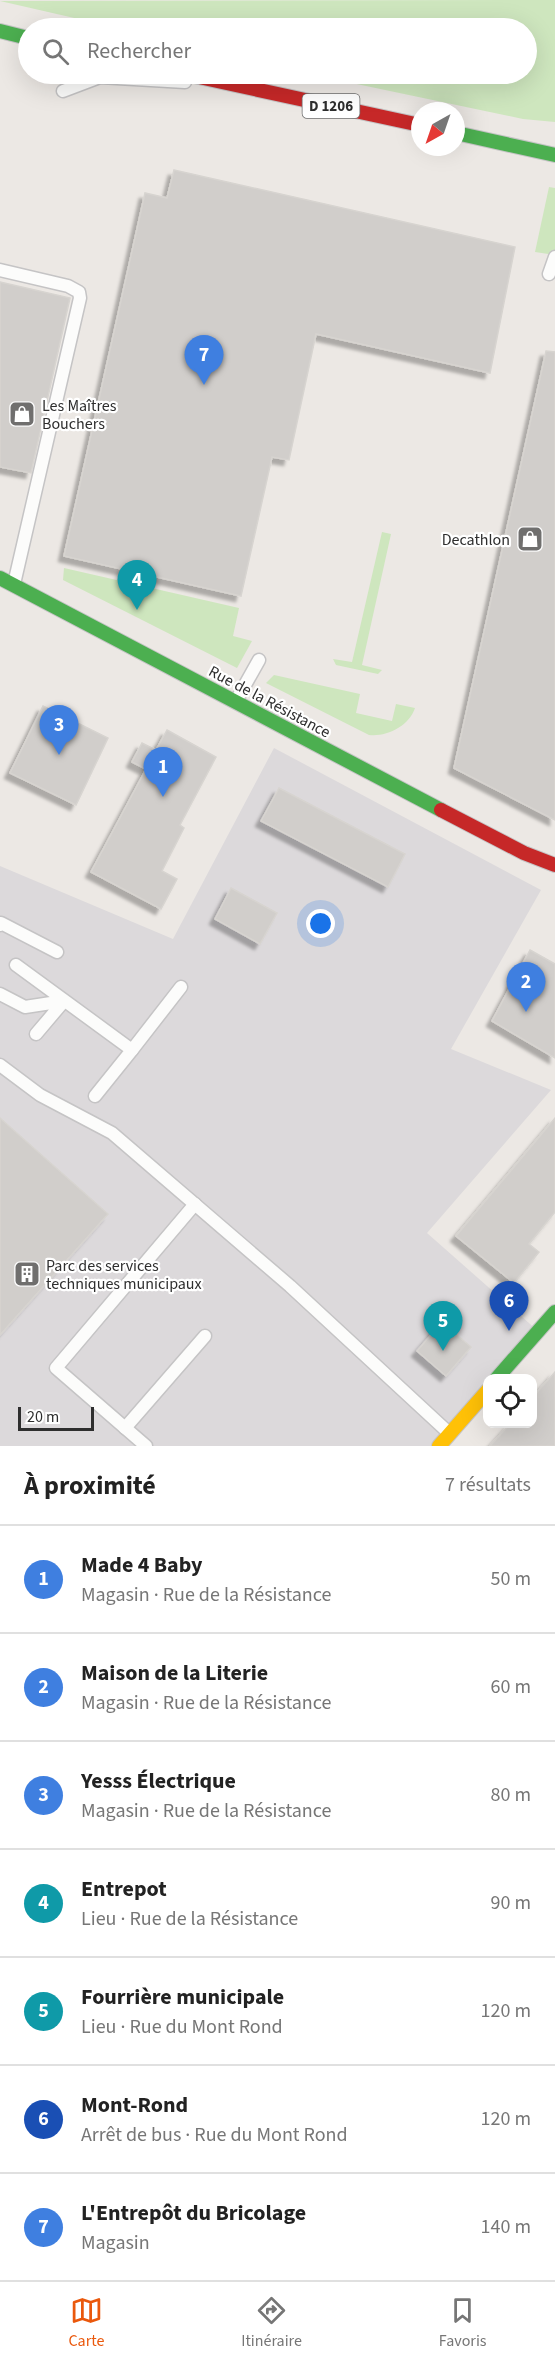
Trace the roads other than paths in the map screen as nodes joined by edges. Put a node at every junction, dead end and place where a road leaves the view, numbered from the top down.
1 (0, 31) edge
2 (18, 36) edge
3 (82, 84) edge
4 (210, 84) edge
5 (232, 84) edge
6 (242, 86) junction
7 (63, 91) dead end
8 (411, 123) edge
9 (465, 135) edge
10 (555, 155) edge
11 (555, 257) edge
12 (0, 270) edge
13 (549, 274) dead end
14 (0, 578) edge
15 (14, 585) junction
16 (259, 660) dead end
17 (236, 702) junction
18 (524, 853) junction
19 (555, 866) edge
20 (555, 881) edge
21 (0, 925) edge
22 (57, 952) dead end
23 (16, 965) dead end
24 (181, 987) dead end
25 (0, 994) edge
26 (64, 1001) junction
27 (36, 1035) dead end
28 (132, 1050) junction
29 (0, 1065) edge
30 (95, 1096) dead end
31 (195, 1204) junction
32 (555, 1312) edge
33 (205, 1336) dead end
34 (501, 1374) edge
35 (483, 1396) edge
36 (125, 1428) junction
37 (449, 1433) junction
38 (146, 1446) edge
39 (439, 1446) edge

1 - 2 street
3 - 7 lane
4 - 6 lane
5 - 6 street, D 1206
6 - 8 street, D 1206
9 - 10 street
11 - 13 lane
12 - 15 lane
14 - 15 street, Rue de la Résistance
15 - 17 street, Rue de la Résistance
16 - 17 lane
17 - 18 street, Rue de la Résistance
18 - 19 street, Rue de la Résistance
18 - 20 street, Rue de la Résistance
21 - 22 lane
23 - 26 lane
24 - 28 lane
25 - 26 lane
26 - 27 lane
26 - 28 lane
28 - 30 lane
29 - 31 lane
31 - 36 lane
31 - 37 lane
32 - 34 street
33 - 36 lane
35 - 37 street
36 - 38 lane
37 - 39 street

